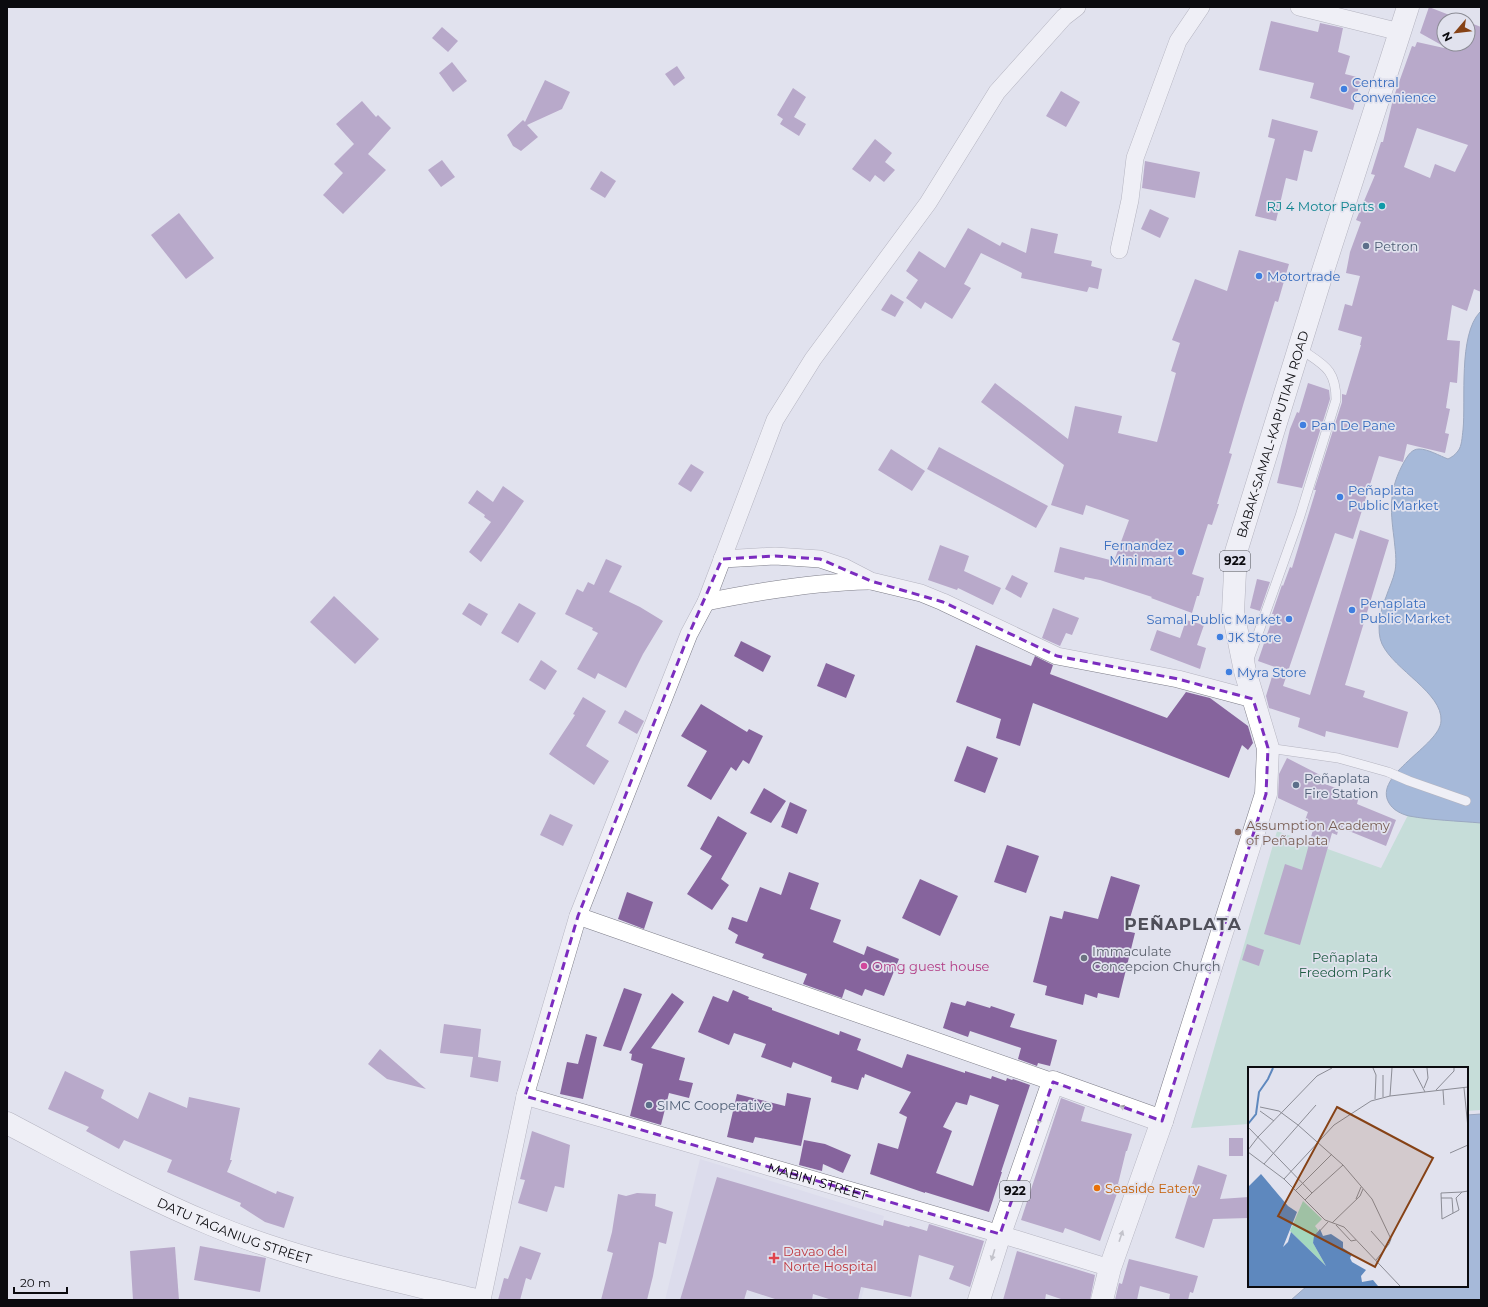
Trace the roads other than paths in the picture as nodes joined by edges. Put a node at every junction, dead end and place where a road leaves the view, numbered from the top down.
1 (1077, 7) edge
2 (1201, 7) edge
3 (1299, 7) edge
4 (1408, 7) edge
5 (1400, 32) junction
6 (1119, 250) dead end
7 (1299, 348) junction
8 (722, 559) junction
9 (871, 581) junction
10 (706, 602) junction
11 (1245, 671) junction
12 (1253, 699) junction
13 (1268, 748) junction
14 (1466, 801) dead end
15 (578, 916) junction
16 (1052, 1082) junction
17 (525, 1096) junction
18 (1162, 1121) junction
19 (7, 1123) edge
20 (1000, 1234) junction
21 (1110, 1268) junction
22 (476, 1300) edge
23 (482, 1300) edge
24 (979, 1300) edge
25 (1102, 1300) edge

1 - 8 street
2 - 6 street
3 - 5 street
4 - 5 main road, BABAK-SAMAL-KAPUTIAN ROAD / 922
5 - 7 main road, BABAK-SAMAL-KAPUTIAN ROAD / 922
7 - 11 main road, BABAK-SAMAL-KAPUTIAN ROAD / 922
7 - 11 lane
8 - 9 street
8 - 10 street
9 - 10 street
9 - 12 street
10 - 15 street
11 - 12 main road, BABAK-SAMAL-KAPUTIAN ROAD / 922
12 - 13 main road, BABAK-SAMAL-KAPUTIAN ROAD / 922
13 - 14 lane
13 - 18 main road, BABAK-SAMAL-KAPUTIAN ROAD / 922
15 - 16 street
15 - 17 street
18 -> 16 main road
16 -> 20 main road, 922
17 - 20 street, MABINI STREET
17 - 23 street
21 -> 18 main road, BABAK-SAMAL-KAPUTIAN ROAD / 922
19 - 22 main road, DATU TAGANIUG STREET
20 - 21 street, MABINI STREET
20 -> 24 main road, 922
21 - 25 main road, BABAK-SAMAL-KAPUTIAN ROAD / 922

